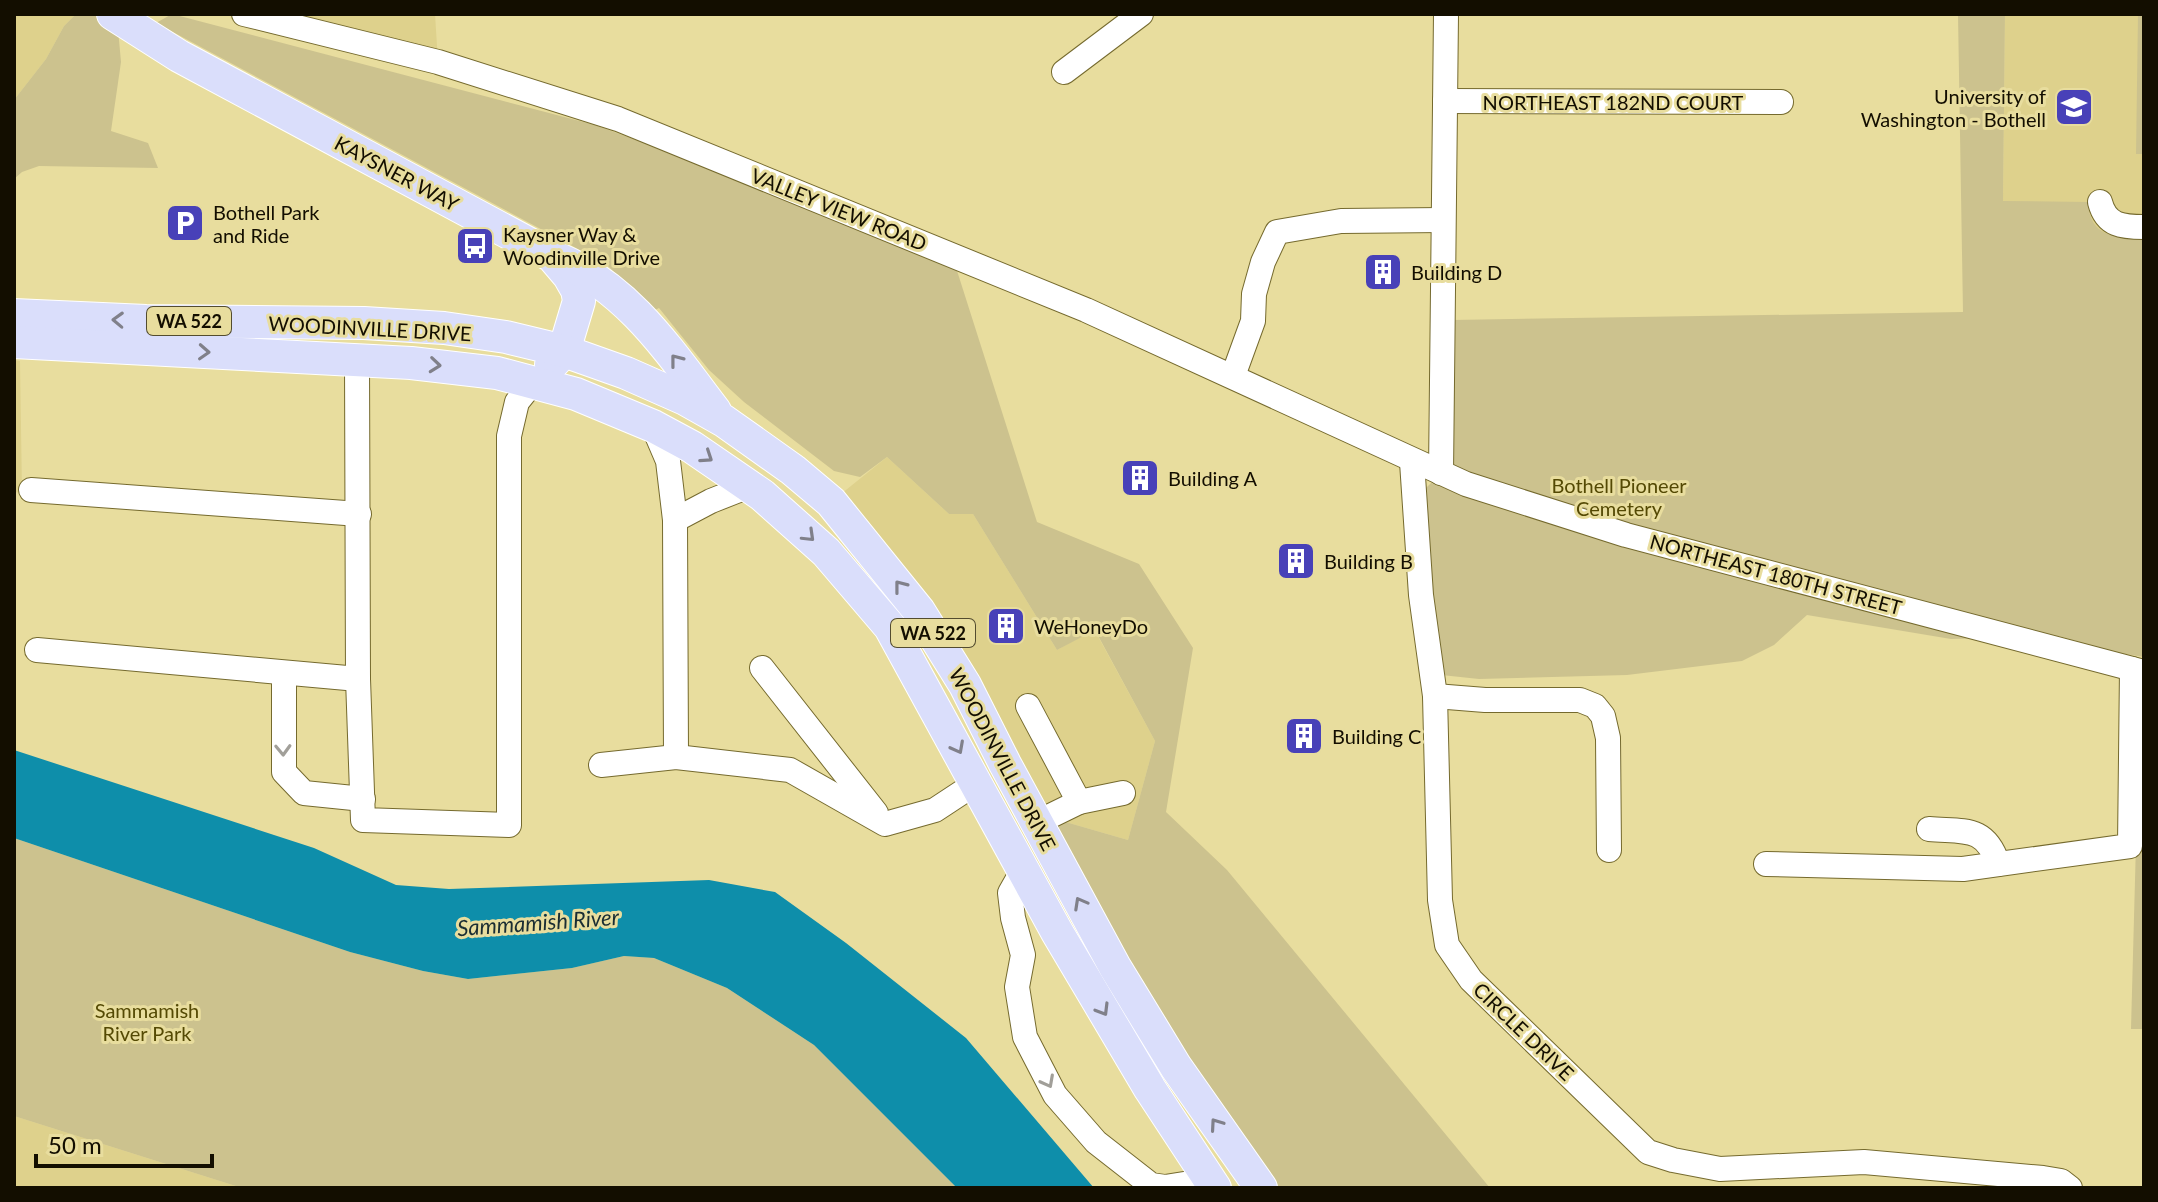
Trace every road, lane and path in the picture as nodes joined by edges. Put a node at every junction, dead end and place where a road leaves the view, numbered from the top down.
1 (113, 14) edge
2 (244, 14) edge
3 (1141, 14) edge
4 (1446, 14) edge
5 (1064, 72) dead end
6 (1445, 101) junction
7 (1781, 102) dead end
8 (2100, 202) dead end
9 (1443, 220) junction
10 (2144, 227) edge
11 (552, 256) junction
12 (14, 315) edge
13 (14, 342) edge
14 (564, 351) junction
15 (357, 360) junction
16 (1233, 376) junction
17 (534, 381) junction
18 (724, 421) junction
19 (653, 426) junction
20 (1412, 462) junction
21 (1441, 473) junction
22 (749, 486) junction
23 (31, 490) dead end
24 (359, 514) junction
25 (675, 520) junction
26 (37, 650) dead end
27 (762, 668) dead end
28 (2138, 670) edge
29 (284, 673) junction
30 (358, 679) junction
31 (1435, 696) junction
32 (1028, 706) dead end
33 (676, 757) junction
34 (601, 765) dead end
35 (976, 783) junction
36 (1123, 793) dead end
37 (363, 799) junction
38 (1079, 802) junction
39 (1036, 823) junction
40 (885, 824) junction
41 (1929, 829) dead end
42 (1609, 850) dead end
43 (1766, 864) dead end
44 (1998, 864) junction
45 (1023, 870) junction
46 (1212, 1184) edge
47 (1261, 1188) edge
48 (2070, 1188) edge

1 - 11 main road, KAYSNER WAY
2 - 16 street, VALLEY VIEW ROAD
3 - 5 street
4 - 6 street
6 - 7 street, NORTHEAST 182ND COURT
6 - 9 street
8 - 10 street
9 - 16 street
9 - 21 street
11 - 14 main road, KAYSNER WAY
18 -> 11 main road
14 -> 12 main road, WOODINVILLE DRIVE / WA 522
13 -> 15 main road, WOODINVILLE DRIVE / WA 522
14 - 17 main road, KAYSNER WAY
14 - 18 main road, WOODINVILLE DRIVE / WA 522
15 -> 17 main road, WOODINVILLE DRIVE / WA 522
15 - 24 street
16 - 20 street, VALLEY VIEW ROAD
17 - 19 main road, WOODINVILLE DRIVE / WA 522
17 - 37 street
39 -> 18 main road, WOODINVILLE DRIVE / WA 522
19 -> 22 main road, WOODINVILLE DRIVE / WA 522
19 - 25 street
20 - 21 street, NORTHEAST 180TH STREET
20 - 31 street, CIRCLE DRIVE
21 - 28 street, NORTHEAST 180TH STREET
22 - 25 street
22 -> 35 main road, WOODINVILLE DRIVE / WA 522
23 - 24 street
24 - 30 street
25 - 33 street
26 - 29 street
27 - 40 street
28 - 44 street
29 - 30 street
29 -> 37 street
30 - 37 street
31 - 42 street
31 - 48 street, CIRCLE DRIVE
32 - 38 street
33 - 34 street
33 - 40 street
35 - 40 street
35 - 45 main road, WOODINVILLE DRIVE / WA 522
36 - 38 street
38 - 39 street
47 -> 39 main road, WOODINVILLE DRIVE / WA 522
41 - 44 street
43 - 44 street
45 -> 46 main road, WOODINVILLE DRIVE / WA 522
45 -> 46 street

